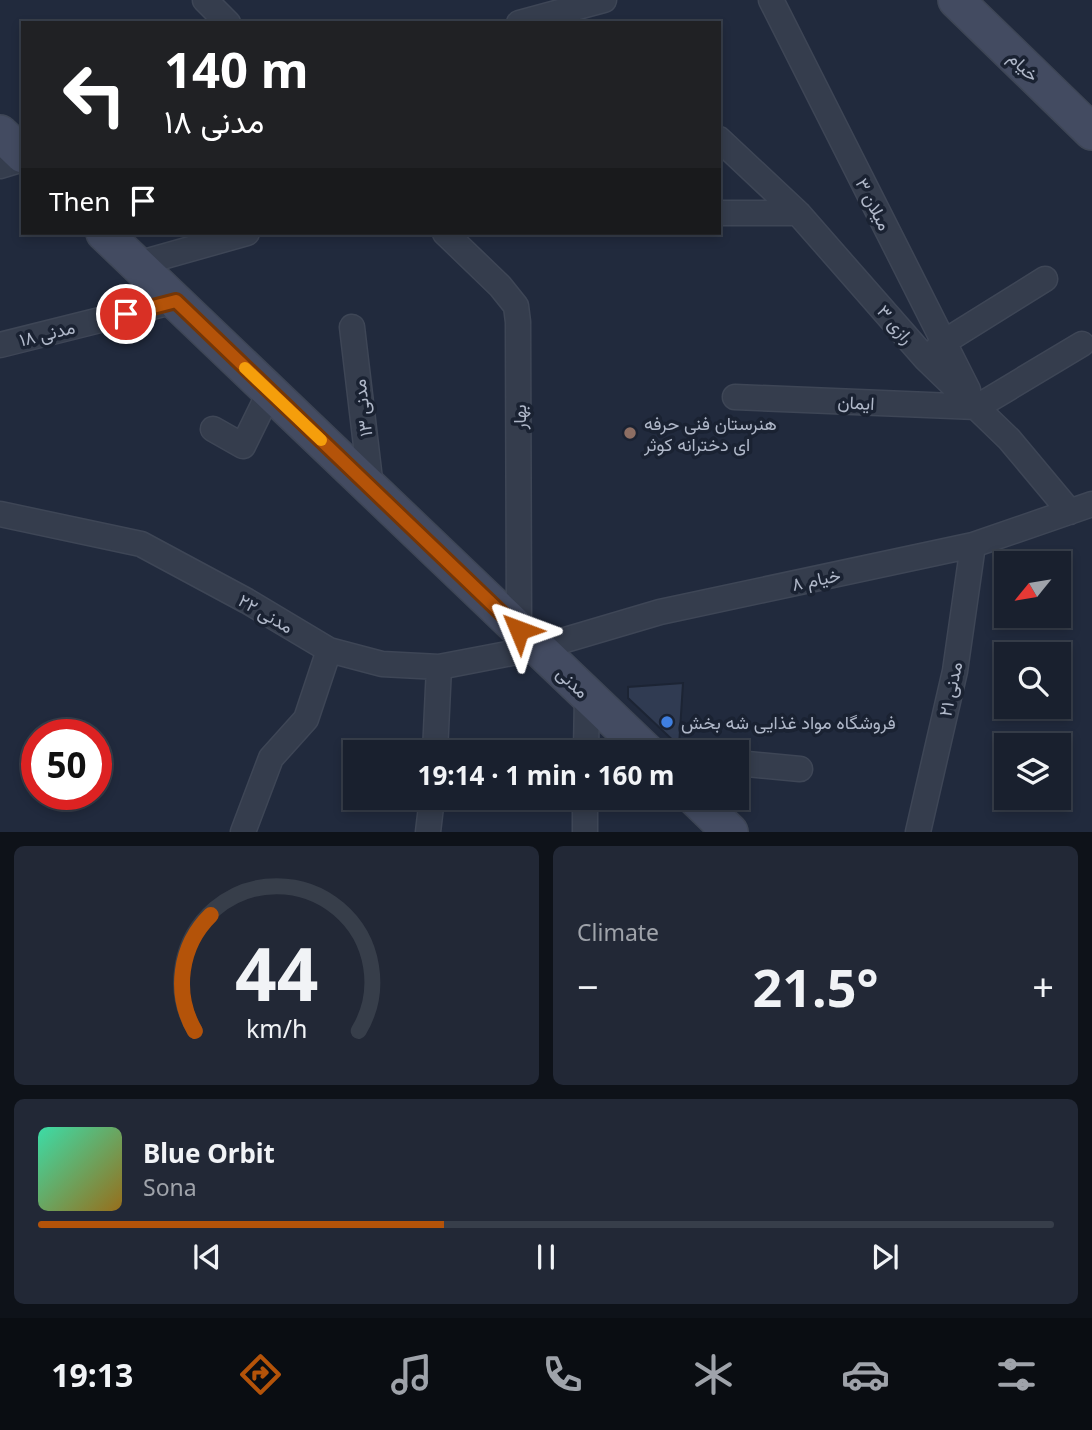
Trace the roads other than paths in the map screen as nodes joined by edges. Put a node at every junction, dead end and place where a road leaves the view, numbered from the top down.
1 (205, 0) edge
2 (604, 0) edge
3 (771, 0) edge
4 (575, 3) edge
5 (964, 3) edge
6 (226, 21) edge
7 (525, 21) edge
8 (594, 21) edge
9 (1092, 132) edge
10 (0, 133) edge
11 (721, 141) edge
12 (21, 155) edge
13 (21, 158) edge
14 (0, 166) edge
15 (721, 213) edge
16 (798, 214) junction
17 (106, 235) edge
18 (240, 235) edge
19 (447, 235) edge
20 (137, 264) junction
21 (1045, 279) dead end
22 (176, 301) junction
23 (352, 327) dead end
24 (1083, 344) dead end
25 (0, 345) edge
26 (935, 351) junction
27 (270, 391) junction
28 (736, 397) dead end
29 (977, 407) junction
30 (213, 429) dead end
31 (371, 488) junction
32 (1081, 508) edge
33 (0, 514) edge
34 (973, 545) junction
35 (529, 639) junction
36 (329, 650) junction
37 (439, 667) junction
38 (587, 695) junction
39 (436, 740) edge
40 (586, 740) edge
41 (634, 740) edge
42 (749, 764) edge
43 (800, 769) dead end
44 (431, 810) edge
45 (585, 810) edge
46 (708, 810) edge
47 (243, 831) edge
48 (428, 831) edge
49 (584, 831) edge
50 (730, 831) edge
51 (918, 831) edge

1 - 6 street
2 - 4 street
3 - 26 street, میلان ۳
4 - 7 street
4 - 8 street
5 - 9 main road, خیام
10 - 12 main road
11 - 16 street, رازی ۳
13 - 14 street
15 - 16 street
16 - 26 street, رازی ۳
17 - 20 main road, مدنی
18 - 20 street
19 - 35 street, بهار
20 - 22 main road, مدنی
21 - 26 street
22 - 25 street, مدنی ۱۸
22 - 27 main road, مدنی
23 - 31 street, مدنی ۱۳
24 - 29 street
26 - 29 street, میلان ۳
27 - 30 street
27 - 31 main road, مدنی
28 - 29 street, ایمان
29 - 32 street
31 - 35 main road, مدنی
32 - 34 street, خیام ۸
33 - 36 street, مدنی ۲۲
34 - 35 street, خیام ۸
34 - 51 street, مدنی ۲۱
35 - 37 street, مدنی ۲۲
35 - 38 main road, مدنی
36 - 37 street, مدنی ۲۲
36 - 47 street
37 - 39 street
38 - 40 street
38 - 41 main road, مدنی
42 - 43 street
44 - 48 street
45 - 49 street
46 - 50 main road

